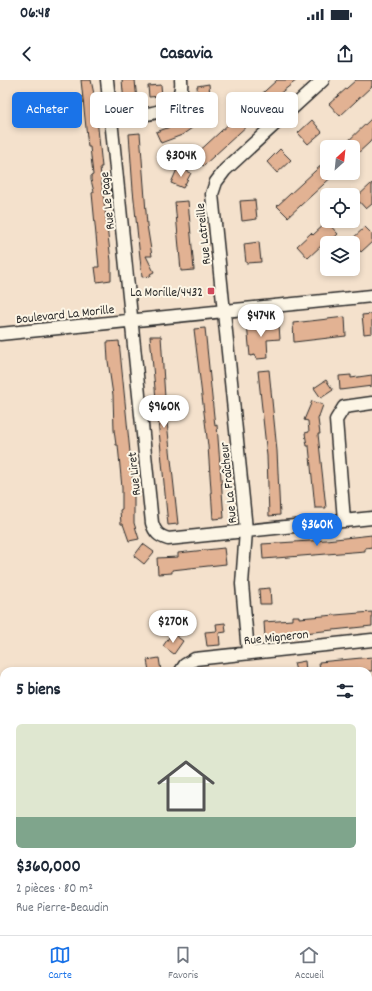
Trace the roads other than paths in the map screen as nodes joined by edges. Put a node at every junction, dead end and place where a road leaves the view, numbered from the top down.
1 (108, 80) edge
2 (181, 80) edge
3 (323, 80) edge
4 (109, 92) edge
5 (148, 114) edge
6 (113, 128) edge
7 (372, 296) edge
8 (224, 311) junction
9 (131, 320) junction
10 (0, 334) edge
11 (372, 403) edge
12 (372, 518) edge
13 (344, 520) junction
14 (246, 531) junction
15 (372, 640) edge
16 (248, 652) junction
17 (184, 667) edge

1 - 4 street, Rue Le Page
2 - 5 street
3 - 8 street, Rue Latreille
6 - 9 street, Rue Le Page
7 - 8 street, Boulevard La Morille
8 - 9 street, Boulevard La Morille
8 - 14 street, Rue La Fraîcheur
9 - 10 street, Boulevard La Morille
9 - 14 street, Rue Liret
11 - 13 street
12 - 13 street
13 - 14 street
14 - 16 street, Rue La Fraîcheur
15 - 16 street, Rue Migneron
16 - 17 street, Rue Migneron

